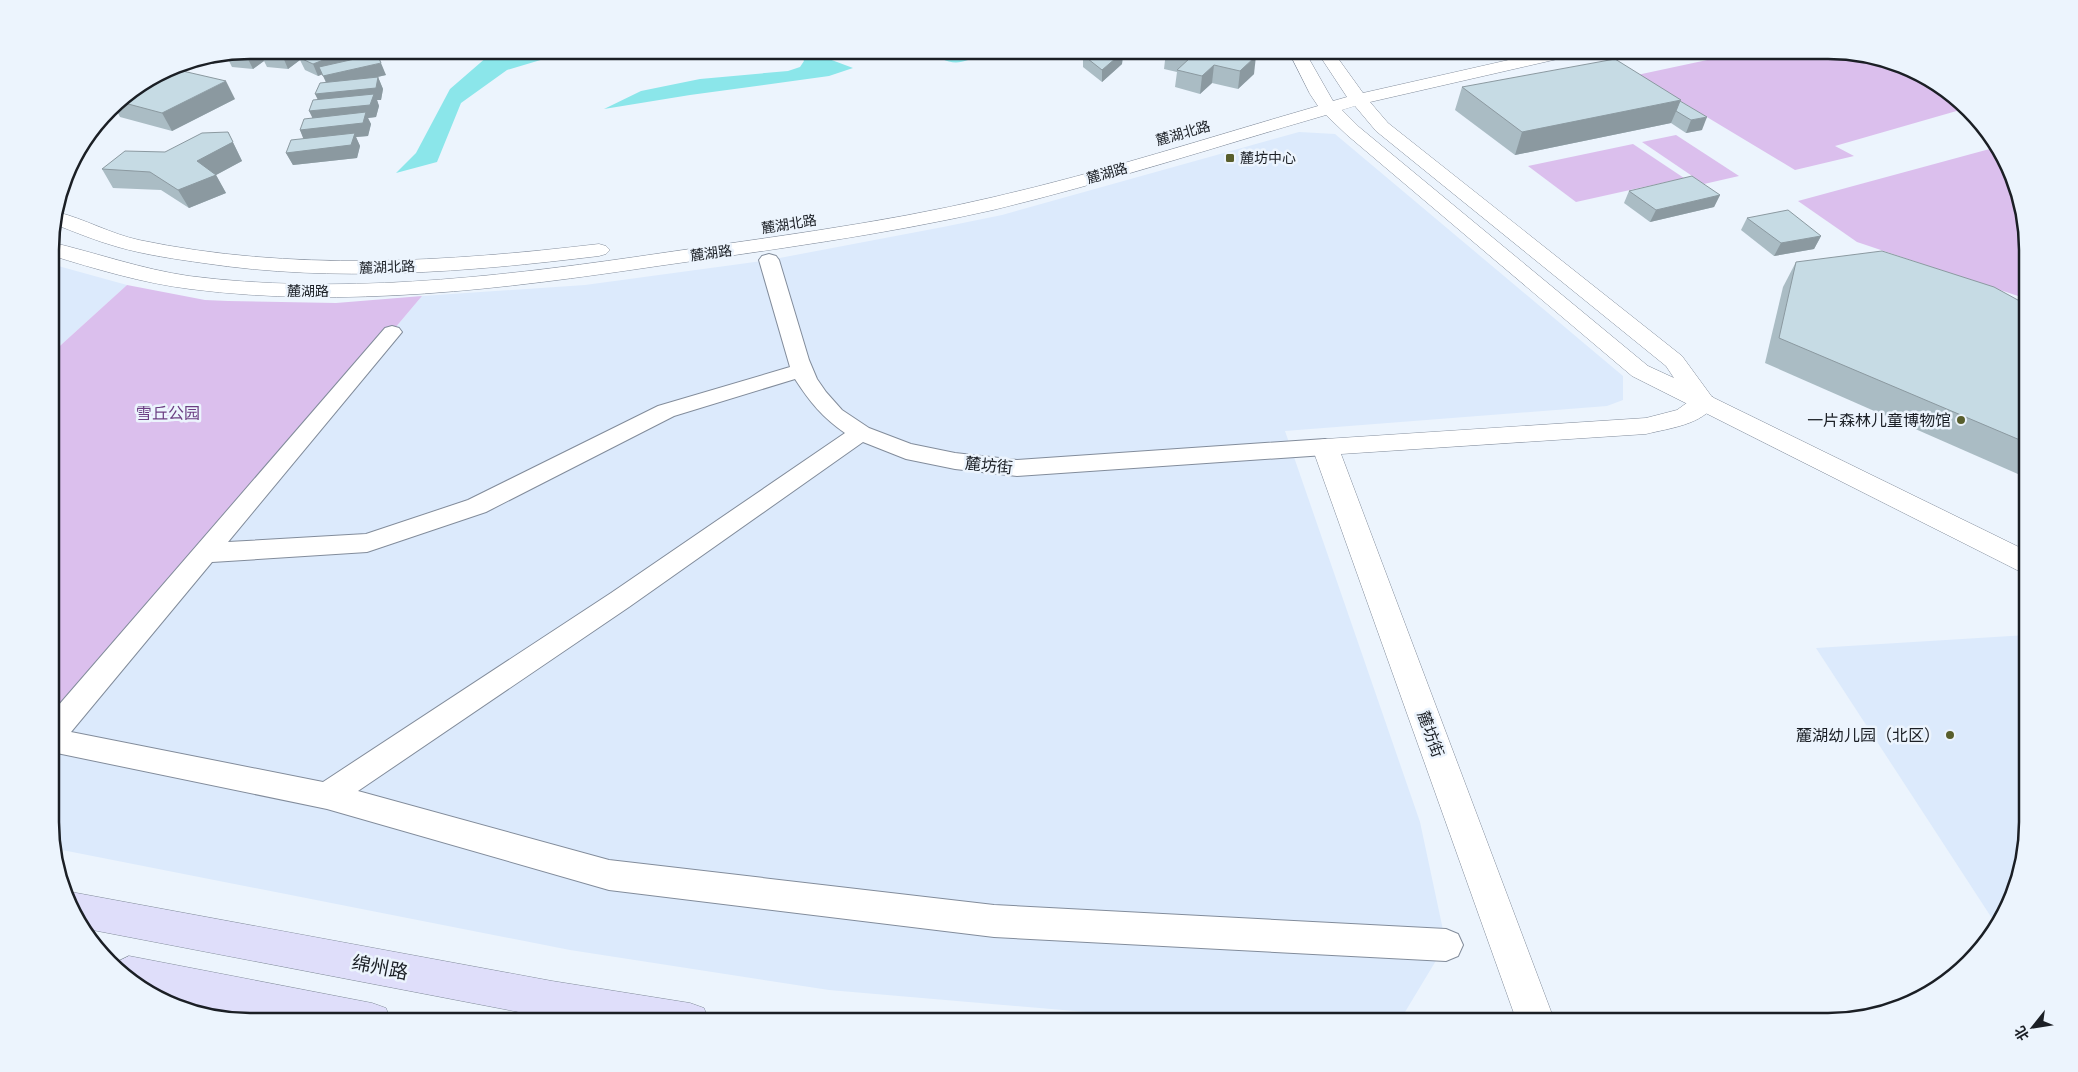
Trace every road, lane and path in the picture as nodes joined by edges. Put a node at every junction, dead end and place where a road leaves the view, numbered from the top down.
1 (1301, 59) edge
2 (1330, 59) edge
3 (1477, 59) edge
4 (1529, 59) edge
5 (1353, 93) junction
6 (1324, 101) junction
7 (61, 220) edge
8 (736, 240) junction
9 (59, 251) edge
10 (769, 260) dead end
11 (392, 332) dead end
12 (802, 370) junction
13 (1704, 403) junction
14 (862, 433) junction
15 (1325, 447) junction
16 (205, 553) junction
17 (2019, 559) edge
18 (59, 726) edge
19 (59, 741) edge
20 (327, 796) junction
21 (80, 911) edge
22 (1446, 944) dead end
23 (135, 975) edge
24 (549, 1011) edge
25 (326, 1013) edge
26 (575, 1013) edge
27 (1533, 1013) edge

1 - 6 street
2 - 5 street
3 - 5 street
4 - 5 street
5 - 6 street, 麓湖路
5 - 13 street
6 - 8 street, 麓湖路
6 - 13 street
7 - 8 street, 麓湖北路
8 - 9 street, 麓湖路
10 - 12 street, 麓坊街
11 - 16 street
12 - 14 street, 麓坊街
12 - 16 street
13 - 15 street, 麓坊街
13 - 17 street
14 - 15 street, 麓坊街
14 - 20 street
15 - 27 street, 麓坊街
16 - 18 street
19 - 20 street
20 - 22 street
21 - 24 main road, 绵州路
23 - 25 main road
24 - 26 main road, 绵州路

